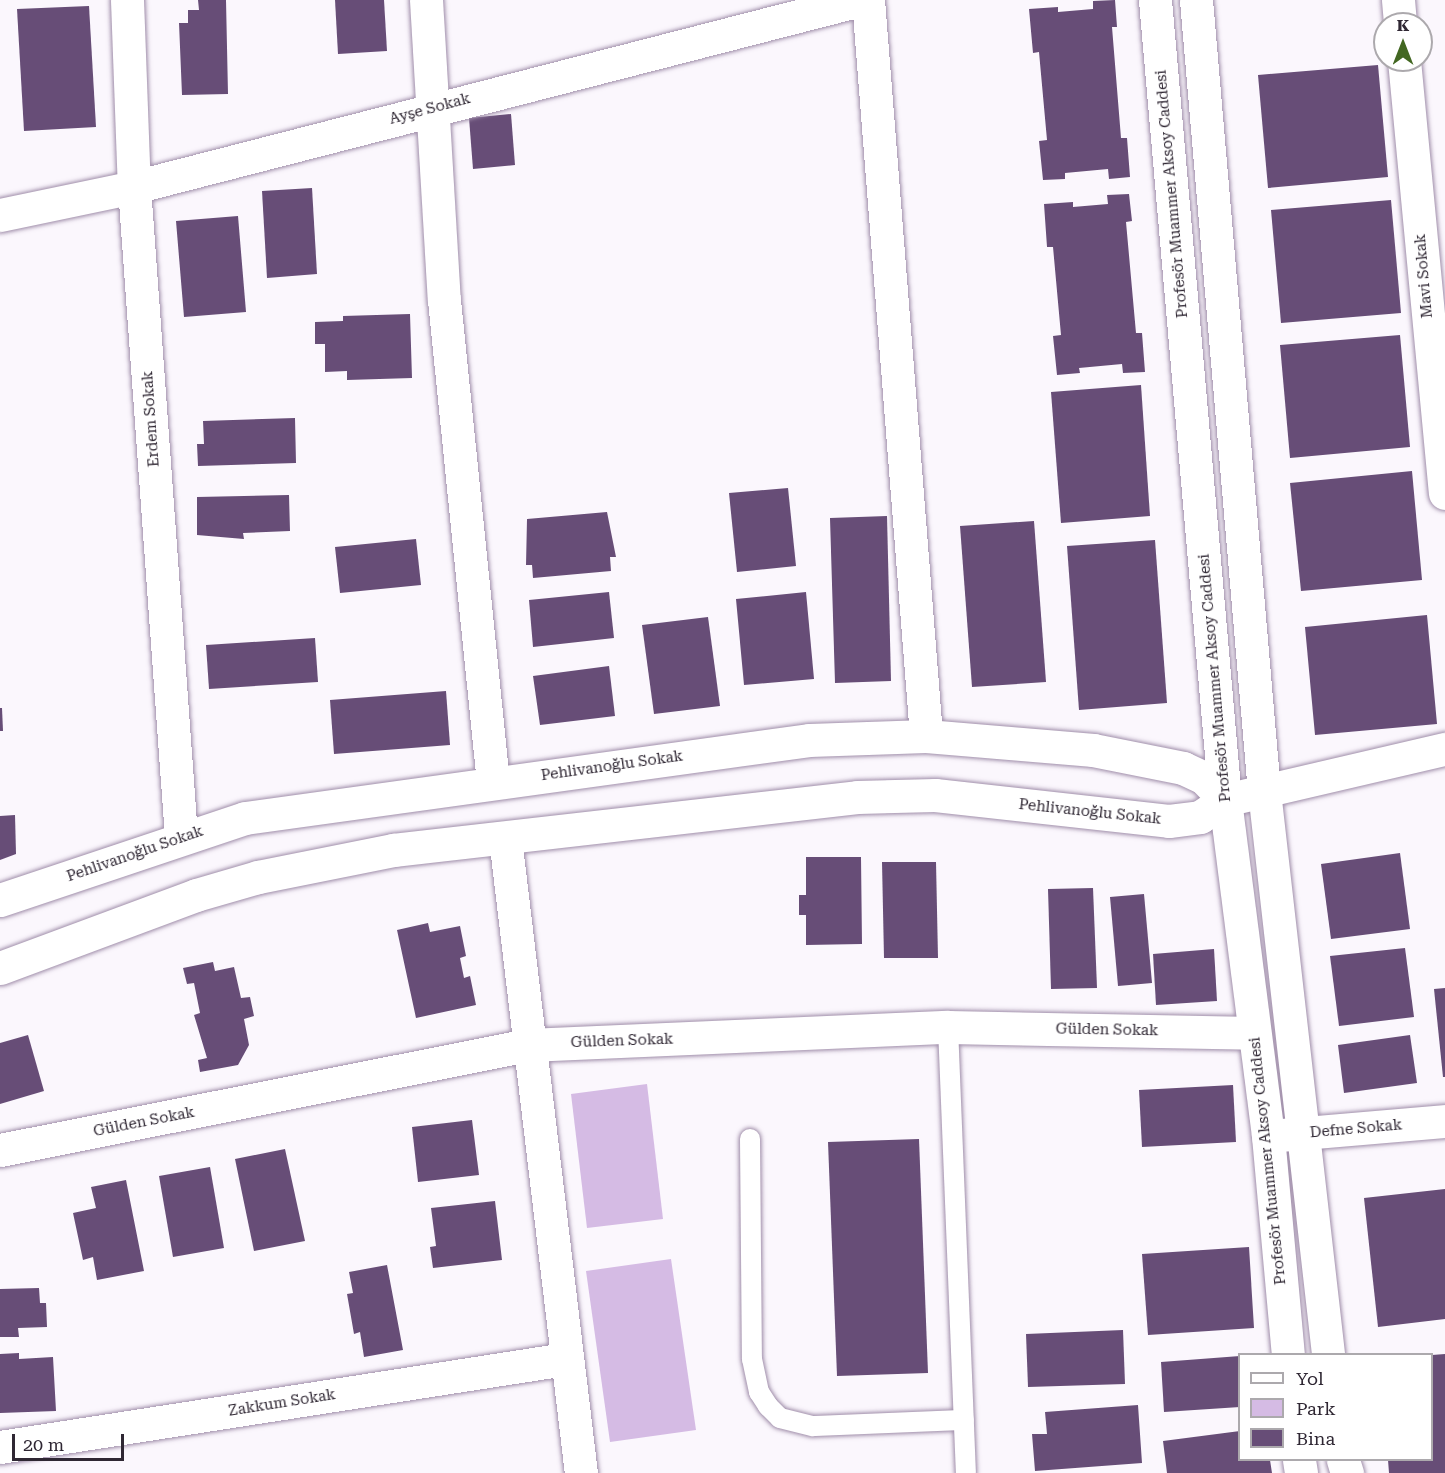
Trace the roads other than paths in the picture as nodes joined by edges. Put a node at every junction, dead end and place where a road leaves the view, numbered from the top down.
1 (126, 0) edge
2 (426, 0) edge
3 (860, 0) edge
4 (868, 0) edge
5 (1155, 0) edge
6 (1196, 0) edge
7 (1405, 72) edge
8 (431, 109) junction
9 (134, 187) junction
10 (0, 215) edge
11 (1445, 493) edge
12 (926, 736) junction
13 (1445, 749) edge
14 (493, 782) junction
15 (1264, 791) junction
16 (1225, 800) junction
17 (181, 837) junction
18 (505, 838) junction
19 (0, 900) edge
20 (0, 968) edge
21 (948, 1027) junction
22 (1254, 1033) junction
23 (528, 1045) junction
24 (1445, 1121) edge
25 (1304, 1133) junction
26 (1268, 1136) junction
27 (750, 1139) dead end
28 (0, 1150) edge
29 (1288, 1353) edge
30 (1328, 1353) edge
31 (565, 1359) junction
32 (964, 1420) junction
33 (0, 1447) edge
34 (581, 1473) edge
35 (966, 1473) edge

1 - 9 street, Erdem Sokak
2 - 8 street
3 - 8 street, Ayşe Sokak
4 - 12 street
5 - 16 street, Profesör Muammer Aksoy Caddesi
6 - 15 street
7 - 11 street, Mavi Sokak
8 - 9 street, Ayşe Sokak
8 - 14 street
9 - 10 street, Ayşe Sokak
9 - 17 street, Erdem Sokak
12 - 14 street, Pehlivanoğlu Sokak
12 - 16 street, Pehlivanoğlu Sokak
13 - 15 street, Pehlivanoğlu Sokak
14 - 17 street, Pehlivanoğlu Sokak
15 - 16 street, Pehlivanoğlu Sokak
15 - 25 street
16 - 18 street, Pehlivanoğlu Sokak
16 - 22 street, Profesör Muammer Aksoy Caddesi
17 - 19 street, Pehlivanoğlu Sokak
18 - 20 street, Pehlivanoğlu Sokak
18 - 23 street
21 - 22 street, Gülden Sokak
21 - 23 street, Gülden Sokak
21 - 32 lane
22 - 26 street, Profesör Muammer Aksoy Caddesi
23 - 28 street, Gülden Sokak
23 - 31 street
24 - 25 street, Defne Sokak
25 - 26 street, Defne Sokak
25 - 30 street
26 - 29 street, Profesör Muammer Aksoy Caddesi
27 - 32 lane
31 - 33 street, Zakkum Sokak
31 - 34 street
32 - 35 lane

